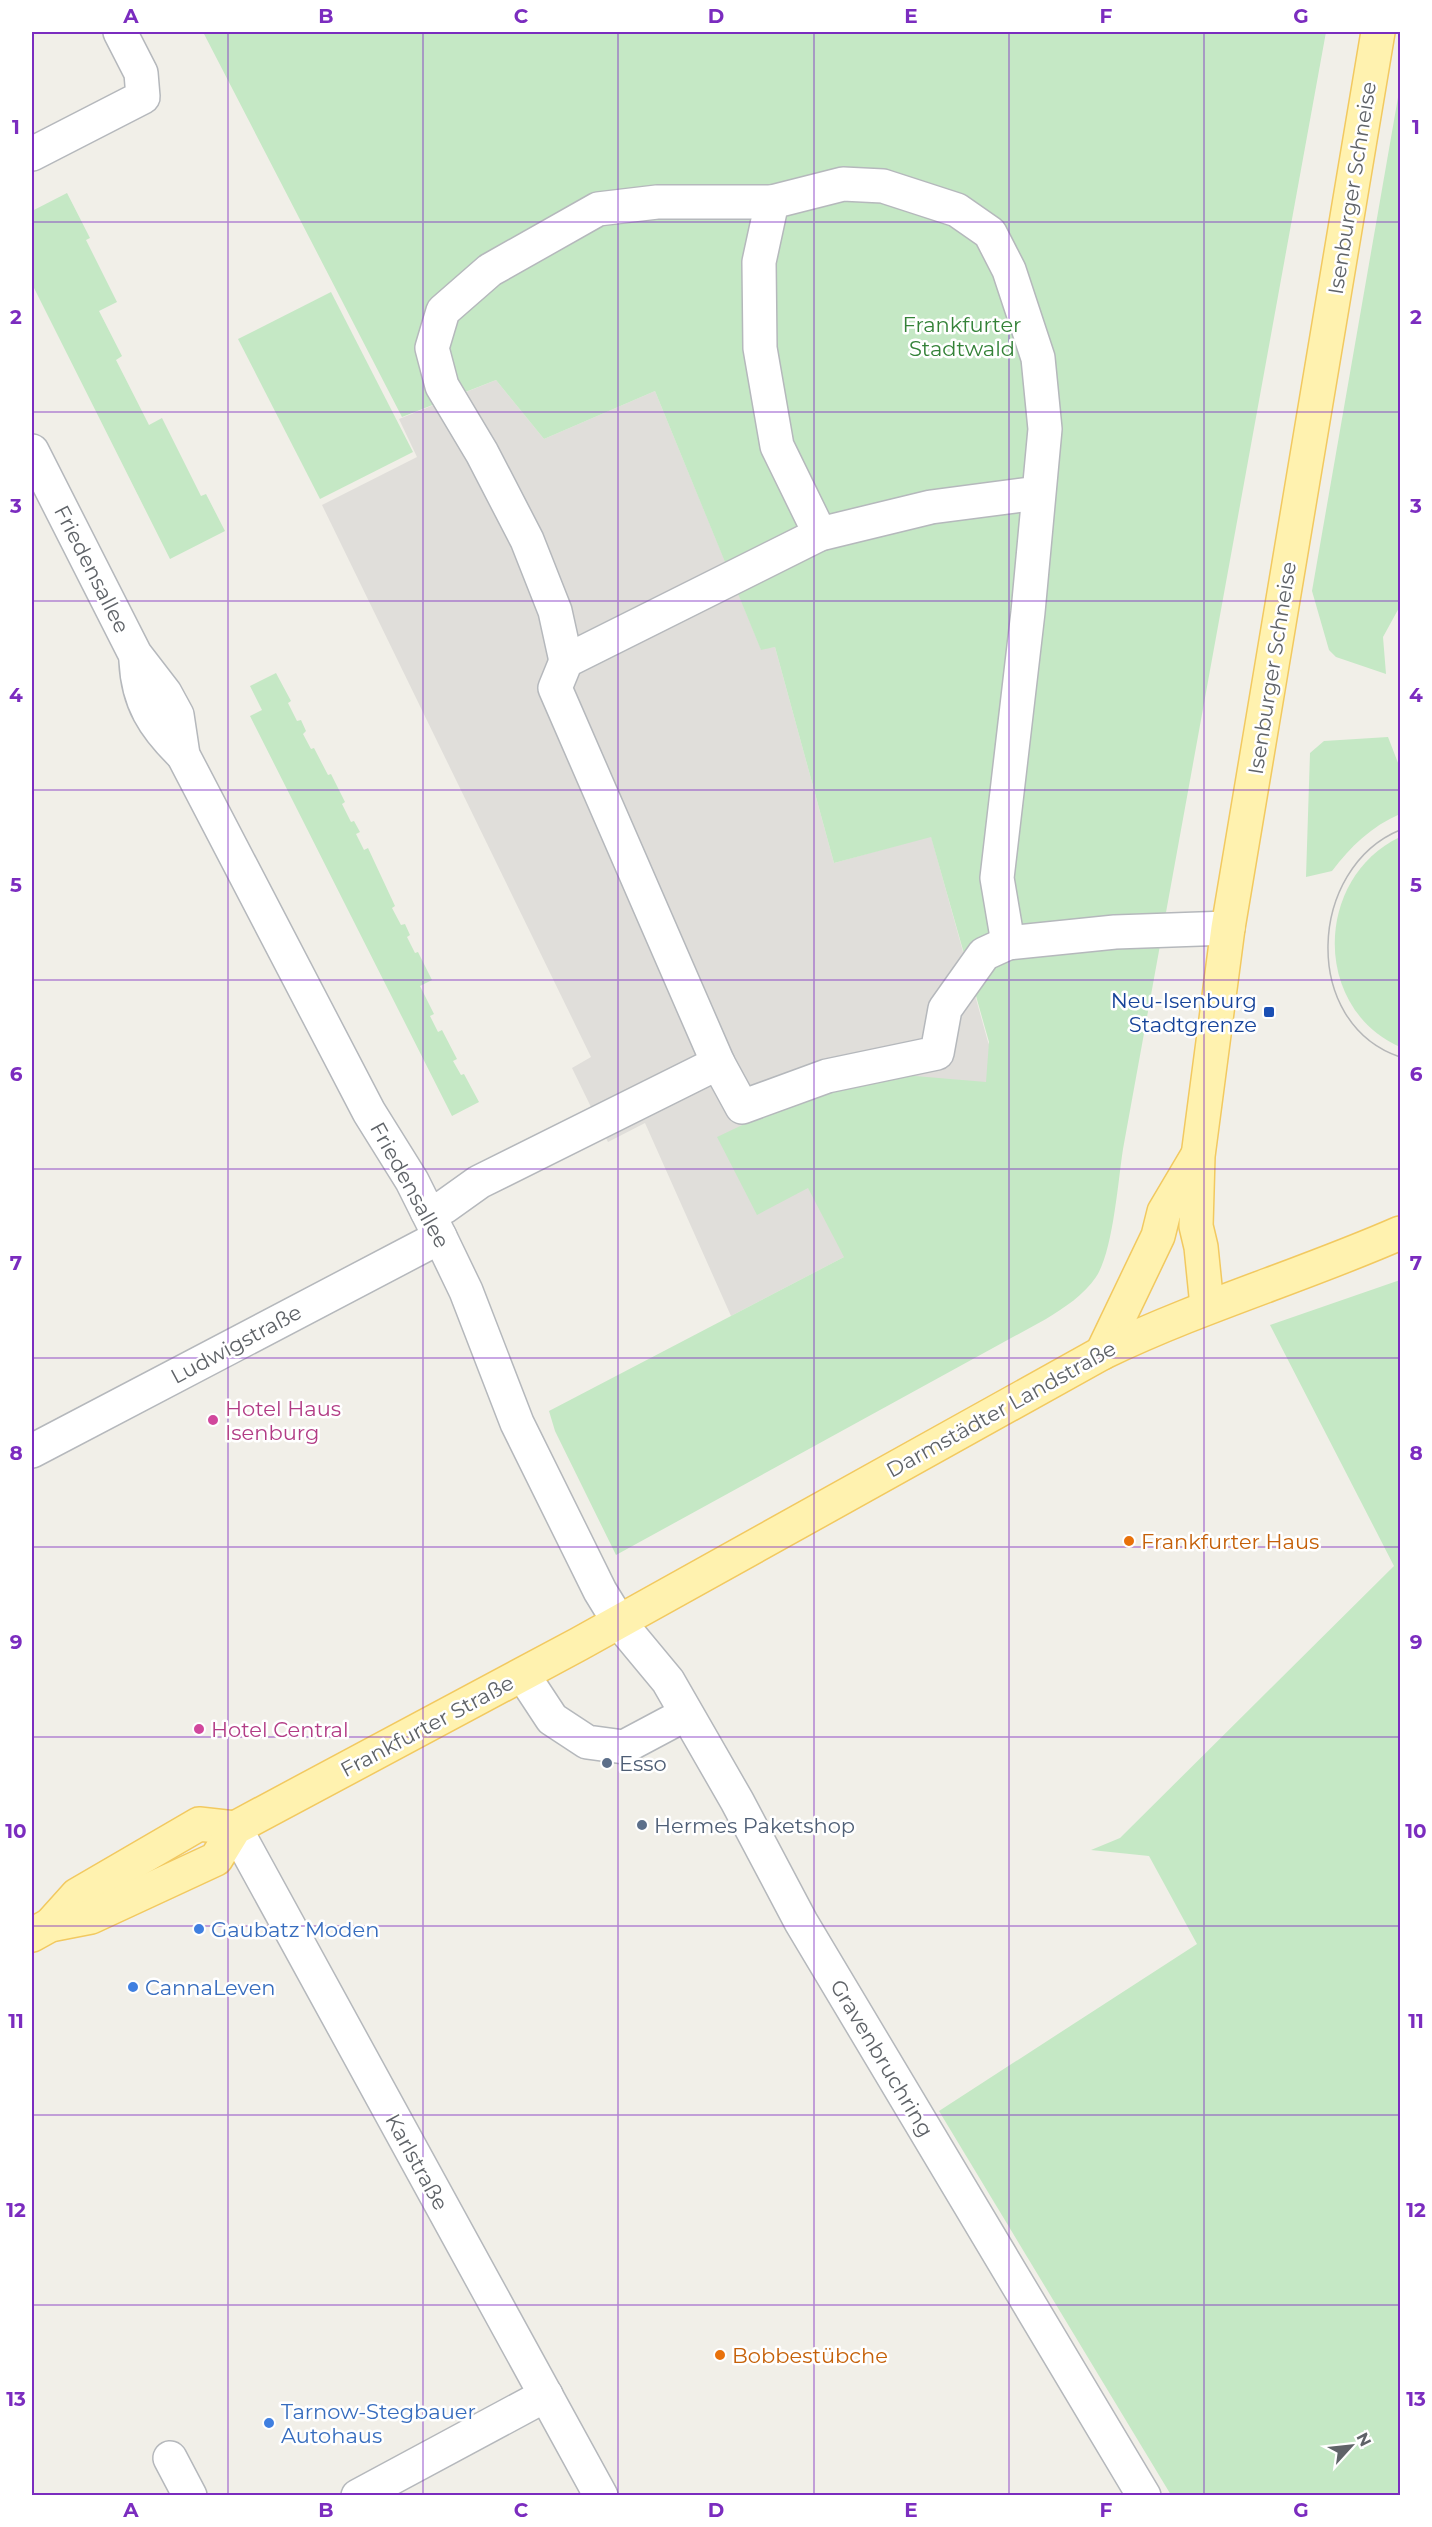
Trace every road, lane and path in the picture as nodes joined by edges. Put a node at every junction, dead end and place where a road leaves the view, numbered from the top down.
1 (120, 32) edge
2 (1378, 32) edge
3 (32, 154) edge
4 (772, 202) junction
5 (32, 451) edge
6 (1038, 493) junction
7 (820, 534) junction
8 (566, 661) junction
9 (1228, 928) junction
10 (1008, 943) junction
11 (717, 1063) junction
12 (1198, 1156) junction
13 (433, 1224) junction
14 (1401, 1233) edge
15 (1207, 1306) junction
16 (1102, 1353) junction
17 (32, 1451) edge
18 (619, 1622) junction
19 (523, 1675) junction
20 (686, 1714) junction
21 (235, 1828) junction
22 (40, 1930) edge
23 (546, 2395) junction
24 (170, 2458) dead end
25 (190, 2496) edge
26 (358, 2496) edge
27 (601, 2496) edge
28 (1144, 2496) edge

1 - 3 street
2 - 9 main road, Isenburger Schneise
4 - 6 street
4 - 7 street
4 - 8 street
5 - 13 street, Friedensallee
6 - 7 street
6 - 10 street
7 - 8 street
8 - 11 street
9 - 10 street
9 - 12 main road, Isenburger Schneise
10 - 11 street
11 - 13 street, Ludwigstraße
12 - 15 main road, Isenburger Schneise
12 - 16 main road
13 - 17 street, Ludwigstraße
13 - 18 street, Friedensallee
14 - 15 main road, Darmstädter Landstraße
15 - 16 main road, Darmstädter Landstraße
16 - 18 main road, Darmstädter Landstraße
18 - 19 main road, Frankfurter Straße
18 - 20 street, Gravenbruchring
19 - 20 street
19 - 21 main road, Frankfurter Straße
20 - 28 street, Gravenbruchring
21 - 22 main road
21 - 23 street, Karlstraße
23 - 26 street
23 - 27 street, Karlstraße
24 - 25 street

